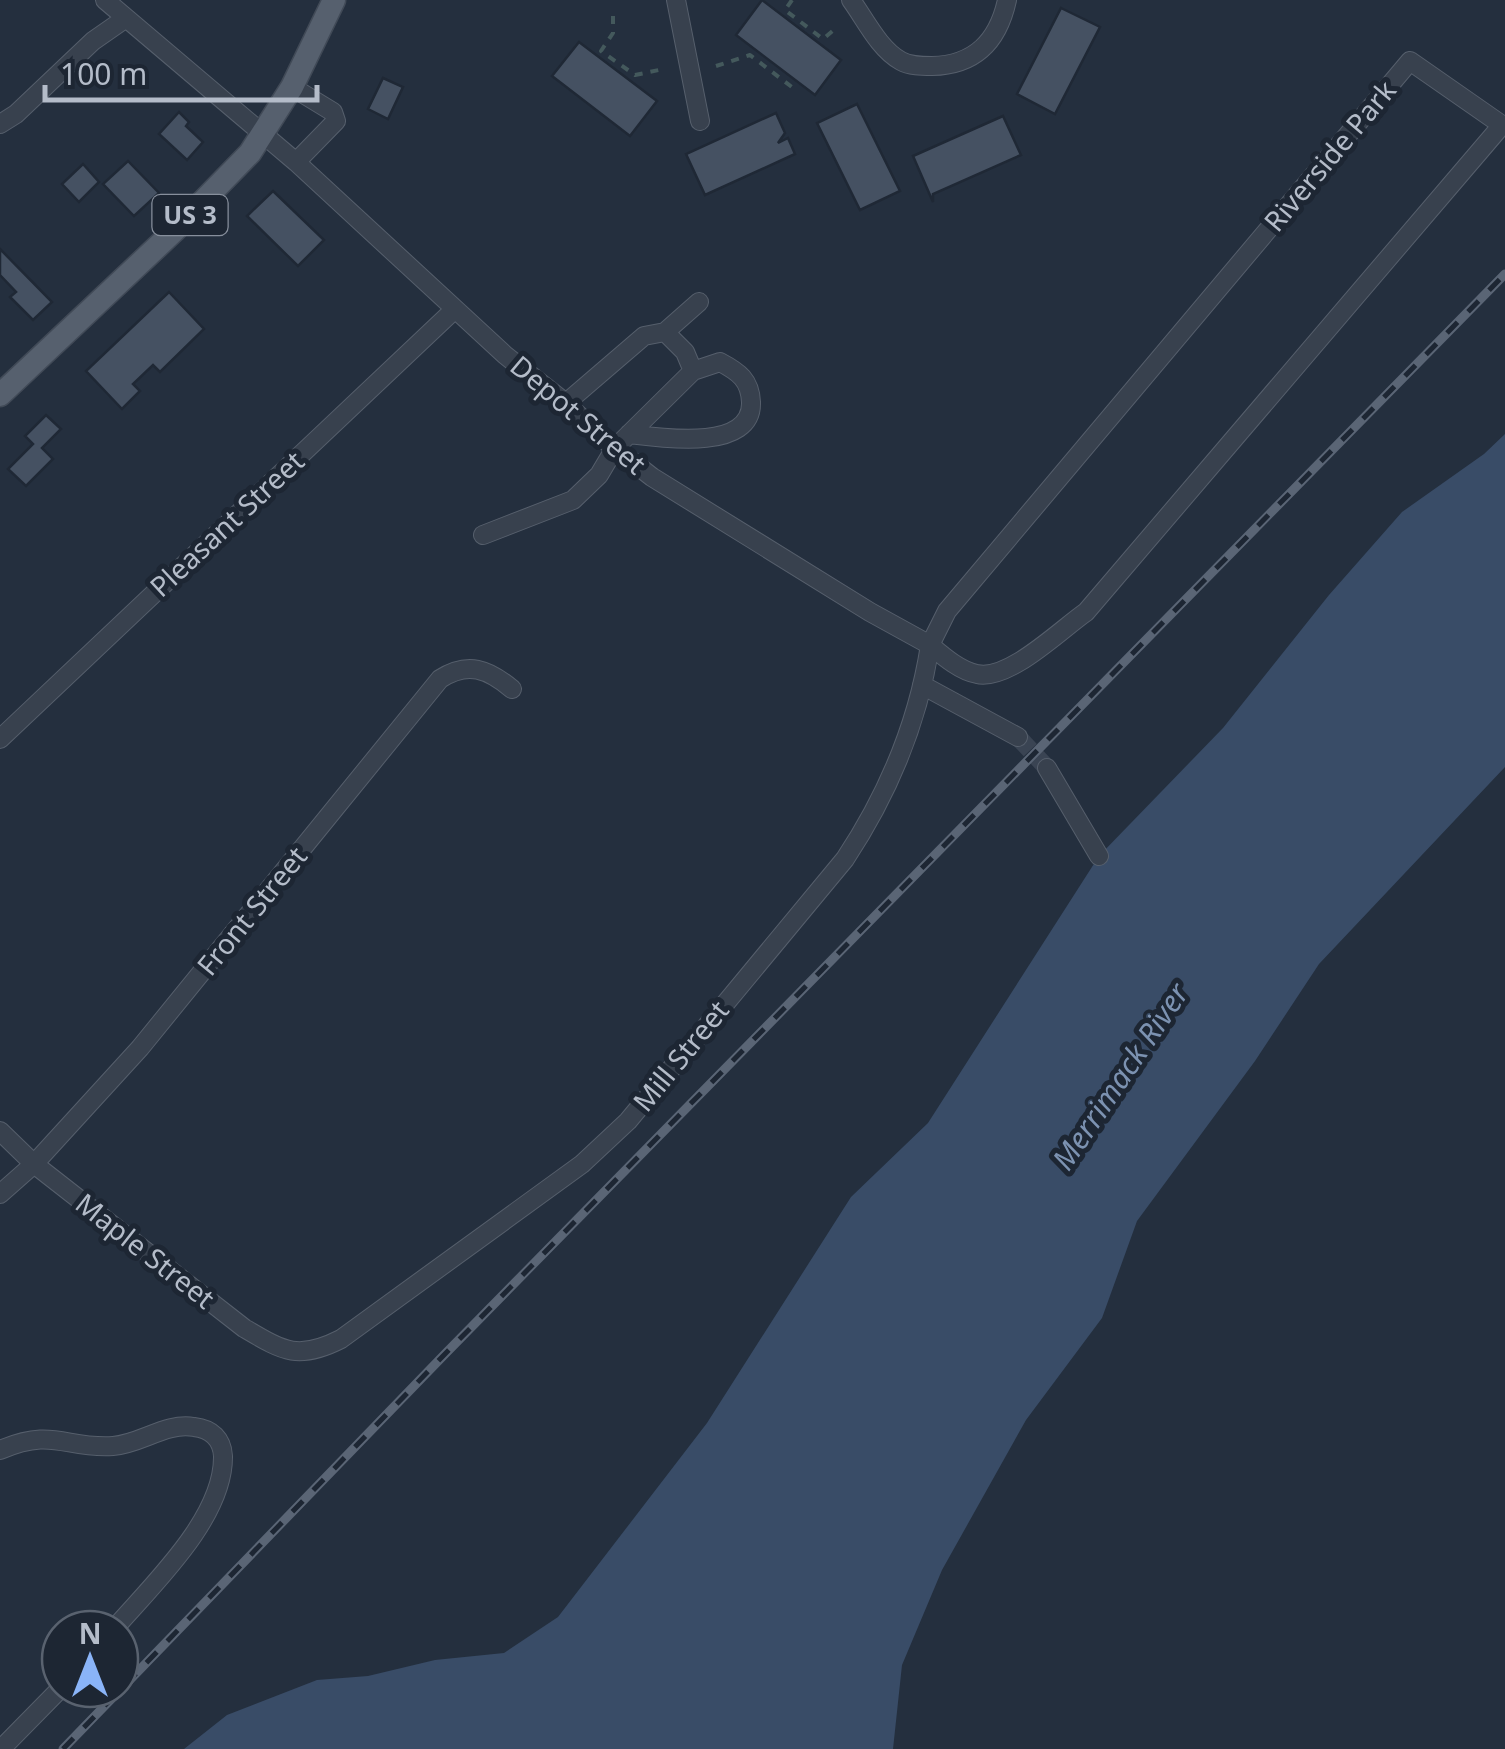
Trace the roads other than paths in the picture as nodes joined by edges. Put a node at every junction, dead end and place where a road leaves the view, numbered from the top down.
1 (334, 0) edge
2 (676, 0) edge
3 (850, 0) edge
4 (1007, 0) edge
5 (109, 2) edge
6 (126, 18) junction
7 (292, 86) junction
8 (700, 121) dead end
9 (0, 124) edge
10 (264, 134) junction
11 (296, 162) junction
12 (699, 302) dead end
13 (455, 309) junction
14 (665, 332) junction
15 (693, 370) junction
16 (0, 395) edge
17 (566, 403) junction
18 (629, 434) junction
19 (615, 448) junction
20 (483, 535) dead end
21 (930, 646) junction
22 (922, 685) junction
23 (512, 689) dead end
24 (1018, 737) tunnel mouth
25 (0, 739) edge
26 (1047, 768) tunnel mouth
27 (1099, 856) dead end
28 (0, 1131) edge
29 (34, 1164) junction
30 (0, 1194) edge
31 (301, 1353) joint
32 (0, 1450) edge
33 (131, 1609) edge
34 (40, 1709) edge
35 (1, 1749) edge

1 - 7 main road, US 3
2 - 8 street
3 - 4 street
5 - 6 street, Depot Street
6 - 9 street
6 - 10 street, Depot Street
7 - 10 main road, US 3
7 - 11 street
10 - 11 street, Depot Street
10 - 16 main road, US 3
11 - 13 street, Depot Street
12 - 14 street
13 - 17 street, Depot Street
13 - 25 street, Pleasant Street
14 - 15 street
14 - 17 street
15 - 18 street
15 - 18 street
17 - 19 street, Depot Street
18 - 19 street
19 - 20 street
19 - 21 street, Depot Street
21 - 21 street, Riverside Park
21 - 22 street, Mill Street
22 - 24 street
22 - 31 street, Mill Street
23 - 29 street, Front Street
26 - 27 street
28 - 29 street, Maple Street
29 - 30 street, Front Street
29 - 31 street, Maple Street
32 - 33 street
34 - 35 street

